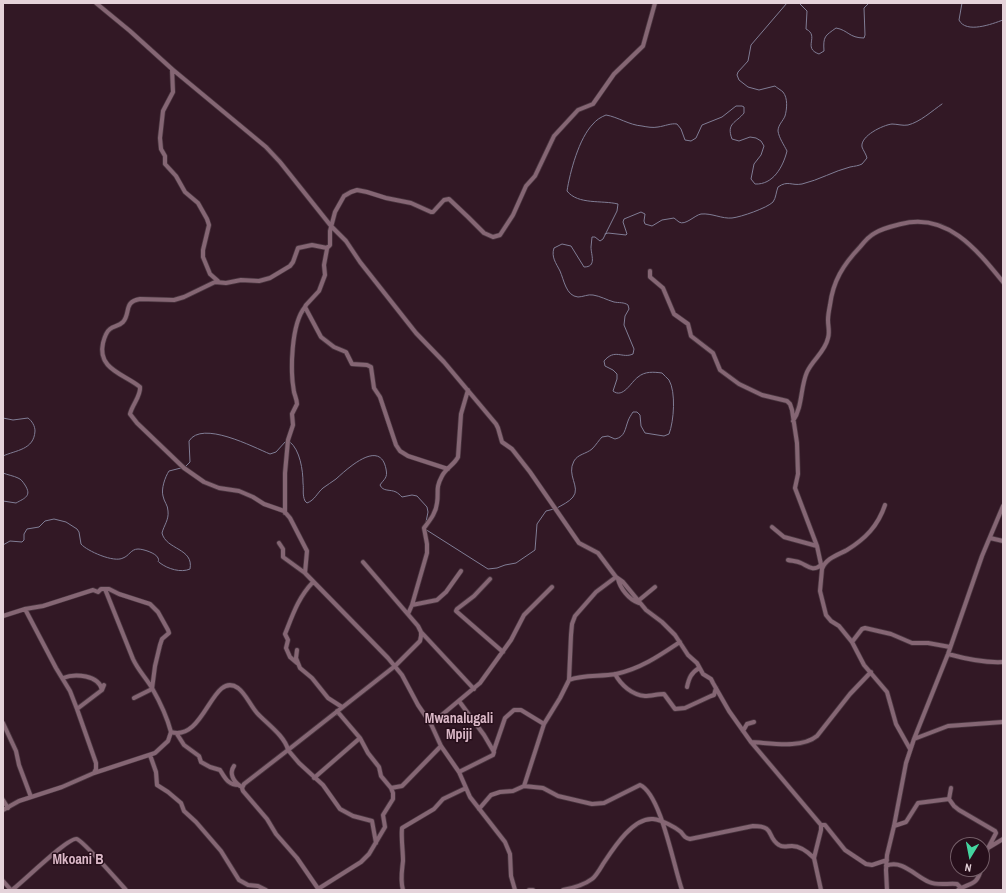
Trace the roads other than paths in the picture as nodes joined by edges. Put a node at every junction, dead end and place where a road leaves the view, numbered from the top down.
1 (96, 3) edge
2 (655, 3) edge
3 (172, 69) junction
4 (331, 227) junction
5 (327, 249) junction
6 (650, 271) dead end
7 (218, 282) junction
8 (1003, 282) edge
9 (305, 307) junction
10 (468, 390) junction
11 (793, 421) junction
12 (448, 469) junction
13 (885, 505) dead end
14 (1003, 507) edge
15 (286, 513) junction
16 (1001, 513) junction
17 (1003, 519) edge
18 (772, 527) dead end
19 (990, 538) junction
20 (1003, 541) edge
21 (279, 543) dead end
22 (817, 546) junction
23 (788, 560) dead end
24 (363, 562) dead end
25 (821, 567) junction
26 (461, 571) dead end
27 (305, 573) junction
28 (617, 578) junction
29 (490, 579) dead end
30 (313, 582) junction
31 (552, 587) dead end
32 (655, 587) dead end
33 (105, 589) junction
34 (638, 602) junction
35 (412, 605) junction
36 (25, 609) junction
37 (408, 614) junction
38 (3, 616) edge
39 (421, 632) junction
40 (680, 642) junction
41 (852, 642) junction
42 (950, 647) junction
43 (297, 650) dead end
44 (503, 652) junction
45 (948, 654) junction
46 (1003, 662) edge
47 (297, 663) junction
48 (395, 666) junction
49 (699, 668) junction
50 (871, 672) junction
51 (615, 674) junction
52 (63, 678) junction
53 (569, 680) junction
54 (104, 686) dead end
55 (687, 687) dead end
56 (716, 688) junction
57 (152, 689) junction
58 (474, 689) junction
59 (102, 690) junction
60 (134, 698) dead end
61 (459, 701) junction
62 (342, 707) junction
63 (78, 709) junction
64 (337, 711) junction
65 (754, 722) dead end
66 (1003, 722) edge
67 (3, 723) edge
68 (431, 724) junction
69 (544, 724) junction
70 (743, 731) junction
71 (171, 732) junction
72 (177, 734) junction
73 (360, 738) junction
74 (914, 739) junction
75 (751, 742) junction
76 (441, 746) junction
77 (910, 749) junction
78 (288, 750) junction
79 (494, 750) junction
80 (150, 755) junction
81 (234, 766) dead end
82 (459, 772) junction
83 (94, 773) junction
84 (314, 778) junction
85 (240, 786) junction
86 (524, 786) junction
87 (391, 788) junction
88 (466, 788) junction
89 (951, 788) dead end
90 (31, 797) junction
91 (949, 799) junction
92 (3, 800) edge
93 (8, 808) junction
94 (479, 809) junction
95 (3, 810) edge
96 (663, 822) junction
97 (821, 826) junction
98 (894, 826) junction
99 (1003, 839) edge
100 (376, 843) junction
101 (990, 844) edge
102 (990, 847) edge
103 (814, 858) junction
104 (887, 860) junction
105 (886, 866) junction
106 (978, 877) edge
107 (3, 881) edge
108 (572, 889) edge
109 (960, 889) edge
110 (12, 890) edge
111 (126, 890) edge
112 (266, 890) edge
113 (318, 890) edge
114 (403, 890) edge
115 (515, 890) edge
116 (529, 890) edge
117 (533, 890) edge
118 (563, 890) edge
119 (682, 890) edge
120 (821, 890) edge
121 (887, 890) edge

1 - 3 street
2 - 4 street
3 - 4 street
3 - 7 street
4 - 5 street
4 - 10 street
5 - 7 street
5 - 9 street
6 - 11 street
7 - 15 street
8 - 11 street
9 - 12 street
9 - 15 street
10 - 12 street
10 - 28 street
11 - 22 street
12 - 35 street
13 - 25 street
14 - 16 street
15 - 27 street
16 - 17 street
16 - 19 street
18 - 22 street
19 - 20 street
19 - 42 street
21 - 27 street
22 - 25 street
23 - 25 street
24 - 37 street
25 - 41 street
26 - 35 street
27 - 30 street
28 - 34 street
28 - 53 street
29 - 44 street
30 - 47 street
30 - 48 street
31 - 44 street
32 - 34 street
33 - 36 street
33 - 57 street
33 - 57 street
34 - 40 street
35 - 37 street
36 - 38 street
36 - 52 street
37 - 39 street
39 - 48 street
39 - 58 street
40 - 49 street
40 - 51 street
41 - 42 street
41 - 50 street
42 - 45 street
43 - 47 street
44 - 58 street
45 - 46 street
45 - 74 street
47 - 62 street
48 - 62 street
48 - 68 street
49 - 55 street
49 - 56 street
50 - 75 street
50 - 77 street
51 - 53 street
51 - 56 street
52 - 59 street
52 - 63 street
53 - 69 street
54 - 59 street
56 - 70 street
57 - 60 street
57 - 71 street
58 - 61 street
59 - 63 street
61 - 68 street
61 - 79 street
62 - 64 street
63 - 83 street
64 - 73 street
64 - 78 street
65 - 70 street
66 - 74 street
67 - 90 street
68 - 76 street
69 - 79 street
69 - 86 street
70 - 75 street
71 - 72 street
71 - 80 street
72 - 78 street
72 - 85 street
73 - 84 street
73 - 87 street
74 - 77 street
75 - 97 street
76 - 82 street
76 - 87 street
77 - 98 street
78 - 84 street
78 - 85 street
79 - 82 street
80 - 83 street
80 - 112 street
81 - 85 street
82 - 88 street
83 - 90 street
84 - 100 street
85 - 113 street
86 - 94 street
86 - 96 street
87 - 100 street
88 - 94 street
88 - 114 street
89 - 91 street
90 - 93 street
91 - 98 street
91 - 101 street
92 - 93 street
93 - 95 street
94 - 115 street
96 - 103 street
96 - 108 street
96 - 119 street
97 - 103 street
97 - 104 street
98 - 104 street
99 - 102 street
100 - 113 street
103 - 120 street
104 - 105 street
105 - 109 street
105 - 121 street
106 - 109 street
107 - 110 street
108 - 118 street
110 - 111 street
116 - 117 street

